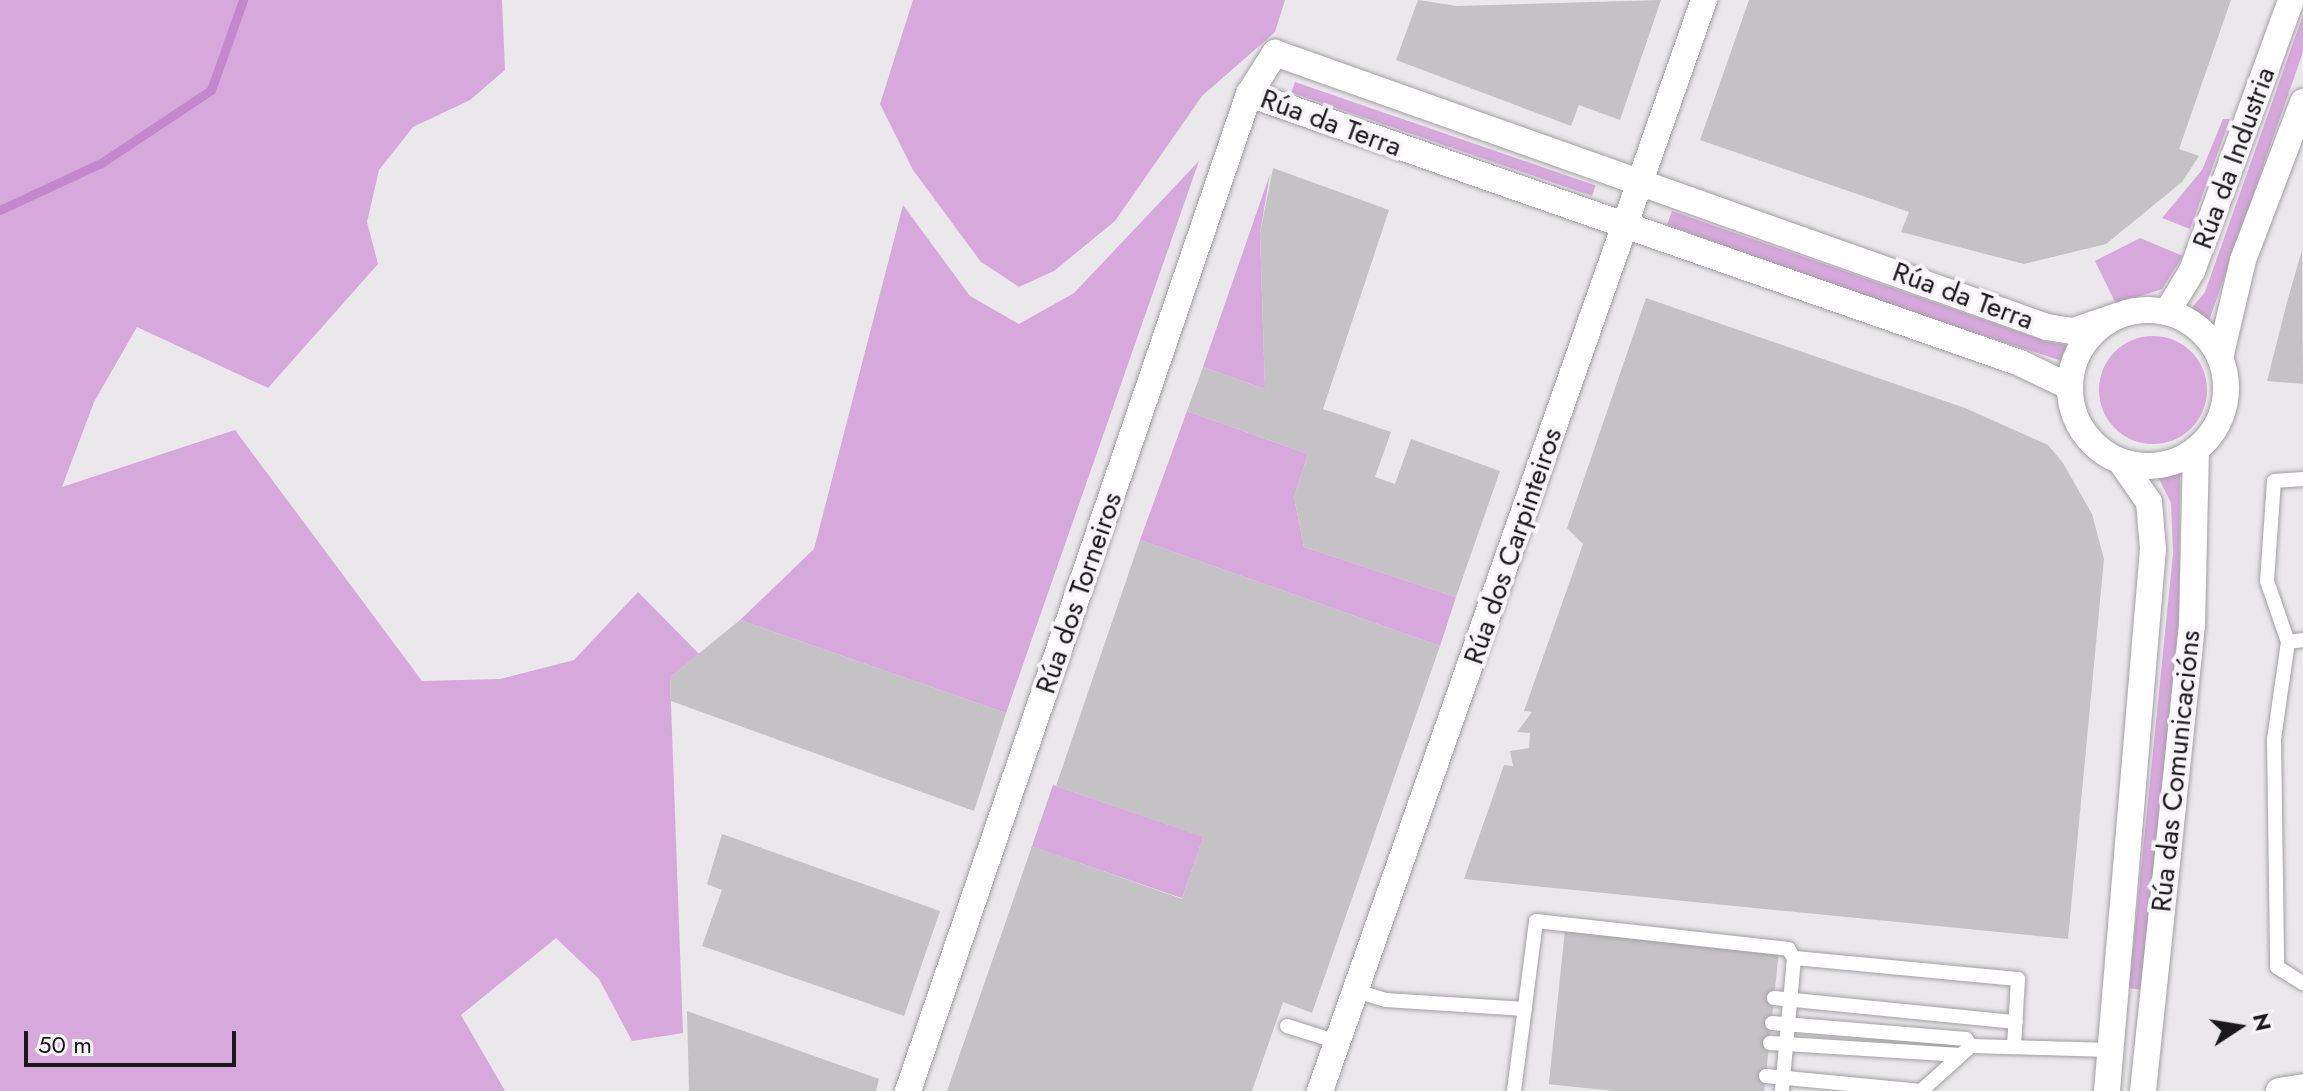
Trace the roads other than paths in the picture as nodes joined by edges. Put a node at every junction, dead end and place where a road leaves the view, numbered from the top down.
1 (1704, 0) edge
2 (2291, 0) edge
3 (1249, 94) junction
4 (2302, 108) edge
5 (1641, 187) junction
6 (1625, 230) junction
7 (2167, 312) junction
8 (2117, 316) junction
9 (2220, 358) junction
10 (2070, 387) junction
11 (2196, 450) junction
12 (2121, 462) junction
13 (2303, 479) edge
14 (2296, 641) edge
15 (1794, 958) junction
16 (2303, 983) edge
17 (1356, 991) junction
18 (1774, 998) dead end
19 (1790, 1000) junction
20 (1525, 1009) junction
21 (2016, 1022) junction
22 (1772, 1023) dead end
23 (1788, 1025) junction
24 (1287, 1026) dead end
25 (1338, 1042) junction
26 (1770, 1043) dead end
27 (1786, 1045) junction
28 (2014, 1046) junction
29 (1966, 1050) junction
30 (2111, 1050) junction
31 (1766, 1076) dead end
32 (1783, 1085) edge
33 (2303, 1087) edge
34 (908, 1091) edge
35 (1320, 1091) edge
36 (1514, 1091) edge
37 (1921, 1091) edge
38 (2107, 1091) edge
39 (2143, 1091) edge
40 (2279, 1091) edge

1 - 5 street, Rúa dos Carpinteiros
2 - 7 street, Rúa da Industria
3 - 5 street, Rúa da Terra
3 - 6 street, Rúa da Terra
3 - 34 street, Rúa dos Torneiros
4 - 9 street, Rúa da Industria
5 - 6 street, Rúa dos Carpinteiros
5 - 8 street, Rúa da Terra
6 - 10 street, Rúa da Terra
6 - 17 street, Rúa dos Carpinteiros
7 - 8 street
7 - 9 street
8 - 10 street
9 - 11 street
10 - 12 street, Rúa das Comunicacións
11 - 12 street
11 - 39 street, Rúa das Comunicacións
12 - 30 street, Rúa das Comunicacións
13 - 14 lane
14 - 16 lane
15 - 19 lane
15 - 20 lane
15 - 21 lane
17 - 20 lane
17 - 25 street, Rúa dos Carpinteiros
18 - 19 lane
19 - 21 lane
19 - 23 lane
20 - 36 lane
21 - 28 lane
22 - 23 lane
23 - 27 lane
23 - 29 lane
24 - 25 lane
25 - 35 street, Rúa dos Carpinteiros
26 - 27 lane
27 - 29 lane
27 - 32 lane
28 - 29 lane
28 - 30 lane
29 - 37 lane
30 - 38 street, Rúa das Comunicacións
31 - 32 lane
32 - 37 lane
33 - 40 street

